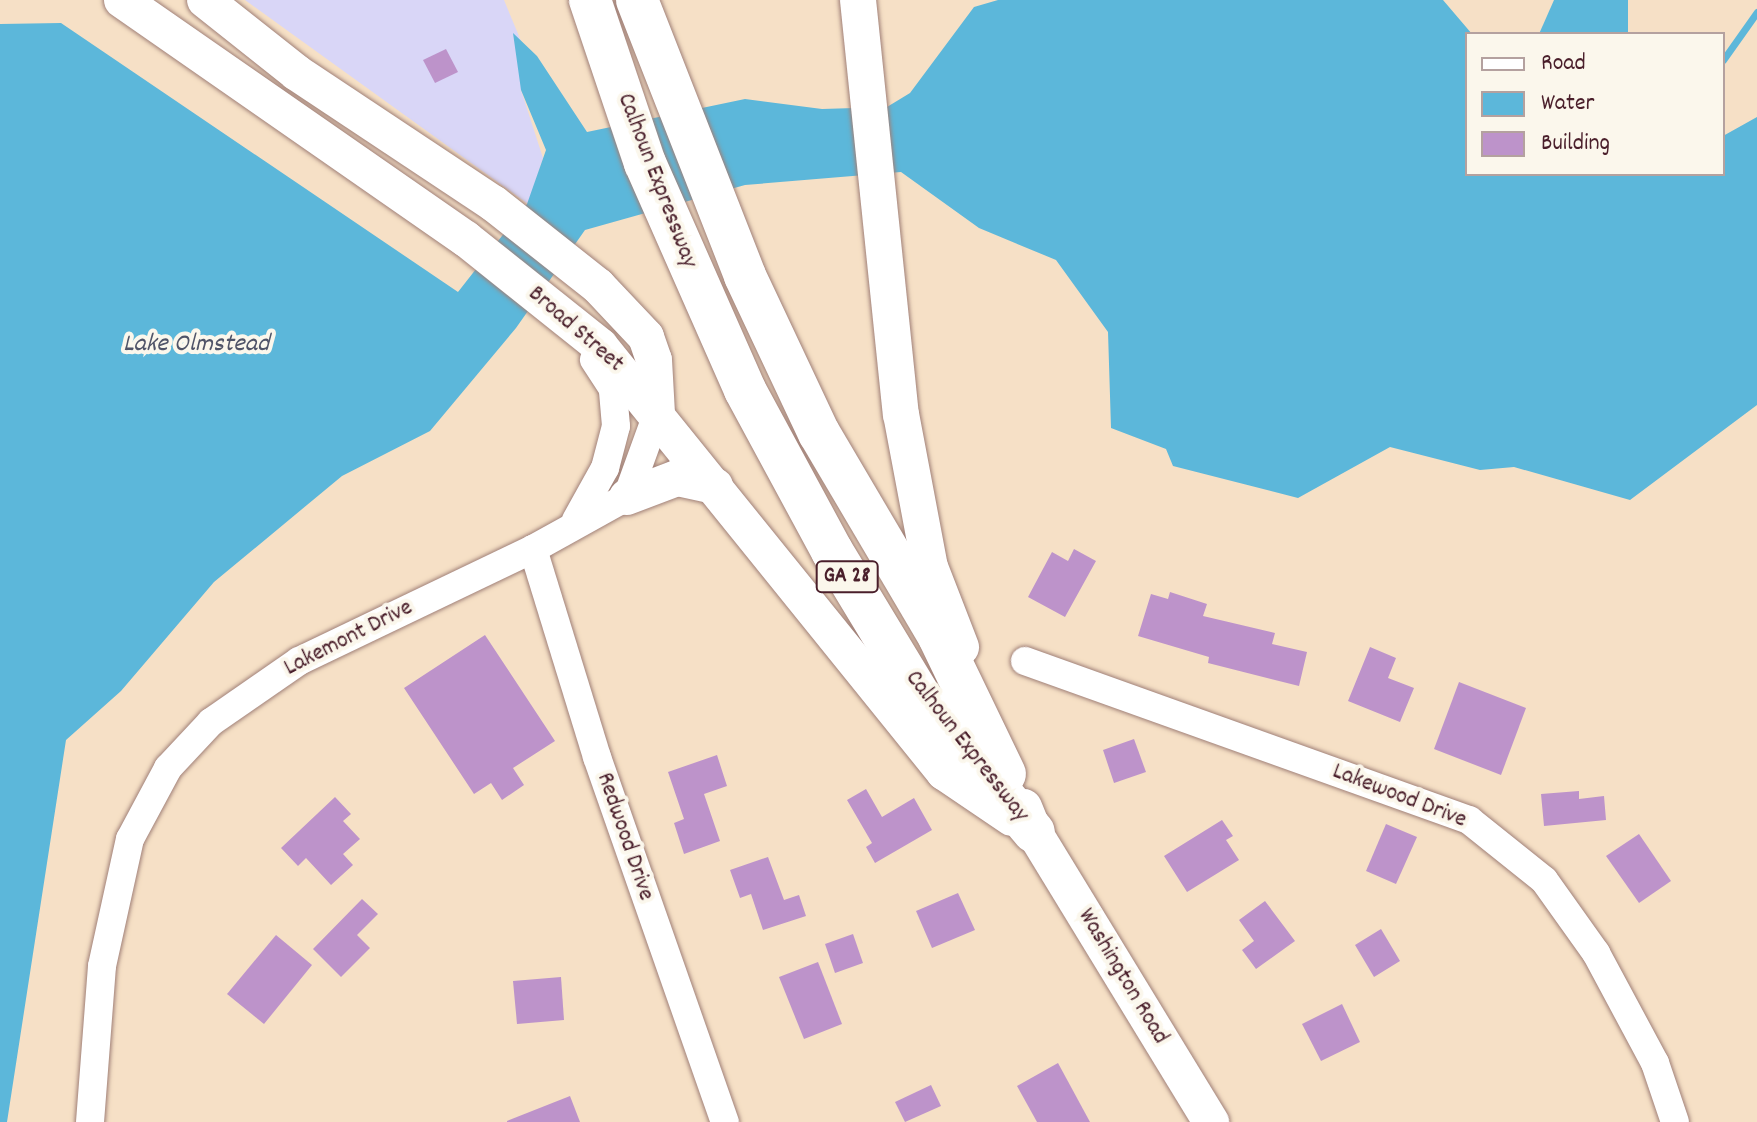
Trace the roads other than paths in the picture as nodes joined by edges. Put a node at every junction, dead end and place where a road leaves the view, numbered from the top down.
1 (122, 0) edge
2 (205, 0) edge
3 (590, 0) edge
4 (637, 0) edge
5 (858, 0) edge
6 (568, 320) junction
7 (657, 414) junction
8 (715, 486) junction
9 (627, 497) junction
10 (576, 520) junction
11 (533, 549) junction
12 (1025, 661) dead end
13 (1034, 832) junction
14 (90, 1122) edge
15 (725, 1122) edge
16 (1211, 1122) edge
17 (1675, 1122) edge

1 - 6 main road, Broad Street
2 - 7 main road, Broad Street
3 - 13 highway, Calhoun Expressway / GA 28
4 - 13 highway, Calhoun Expressway / GA 28
5 - 13 main road
6 - 7 main road, Broad Street
6 - 10 street, Lakemont Drive
7 - 8 main road
7 - 9 street
8 - 9 main road
8 - 13 main road
9 - 10 street, Lakemont Drive
10 - 11 street, Lakemont Drive
11 - 14 street, Lakemont Drive
11 - 15 street, Redwood Drive
12 - 17 street, Lakewood Drive
13 - 16 main road, Washington Road / GA 28

